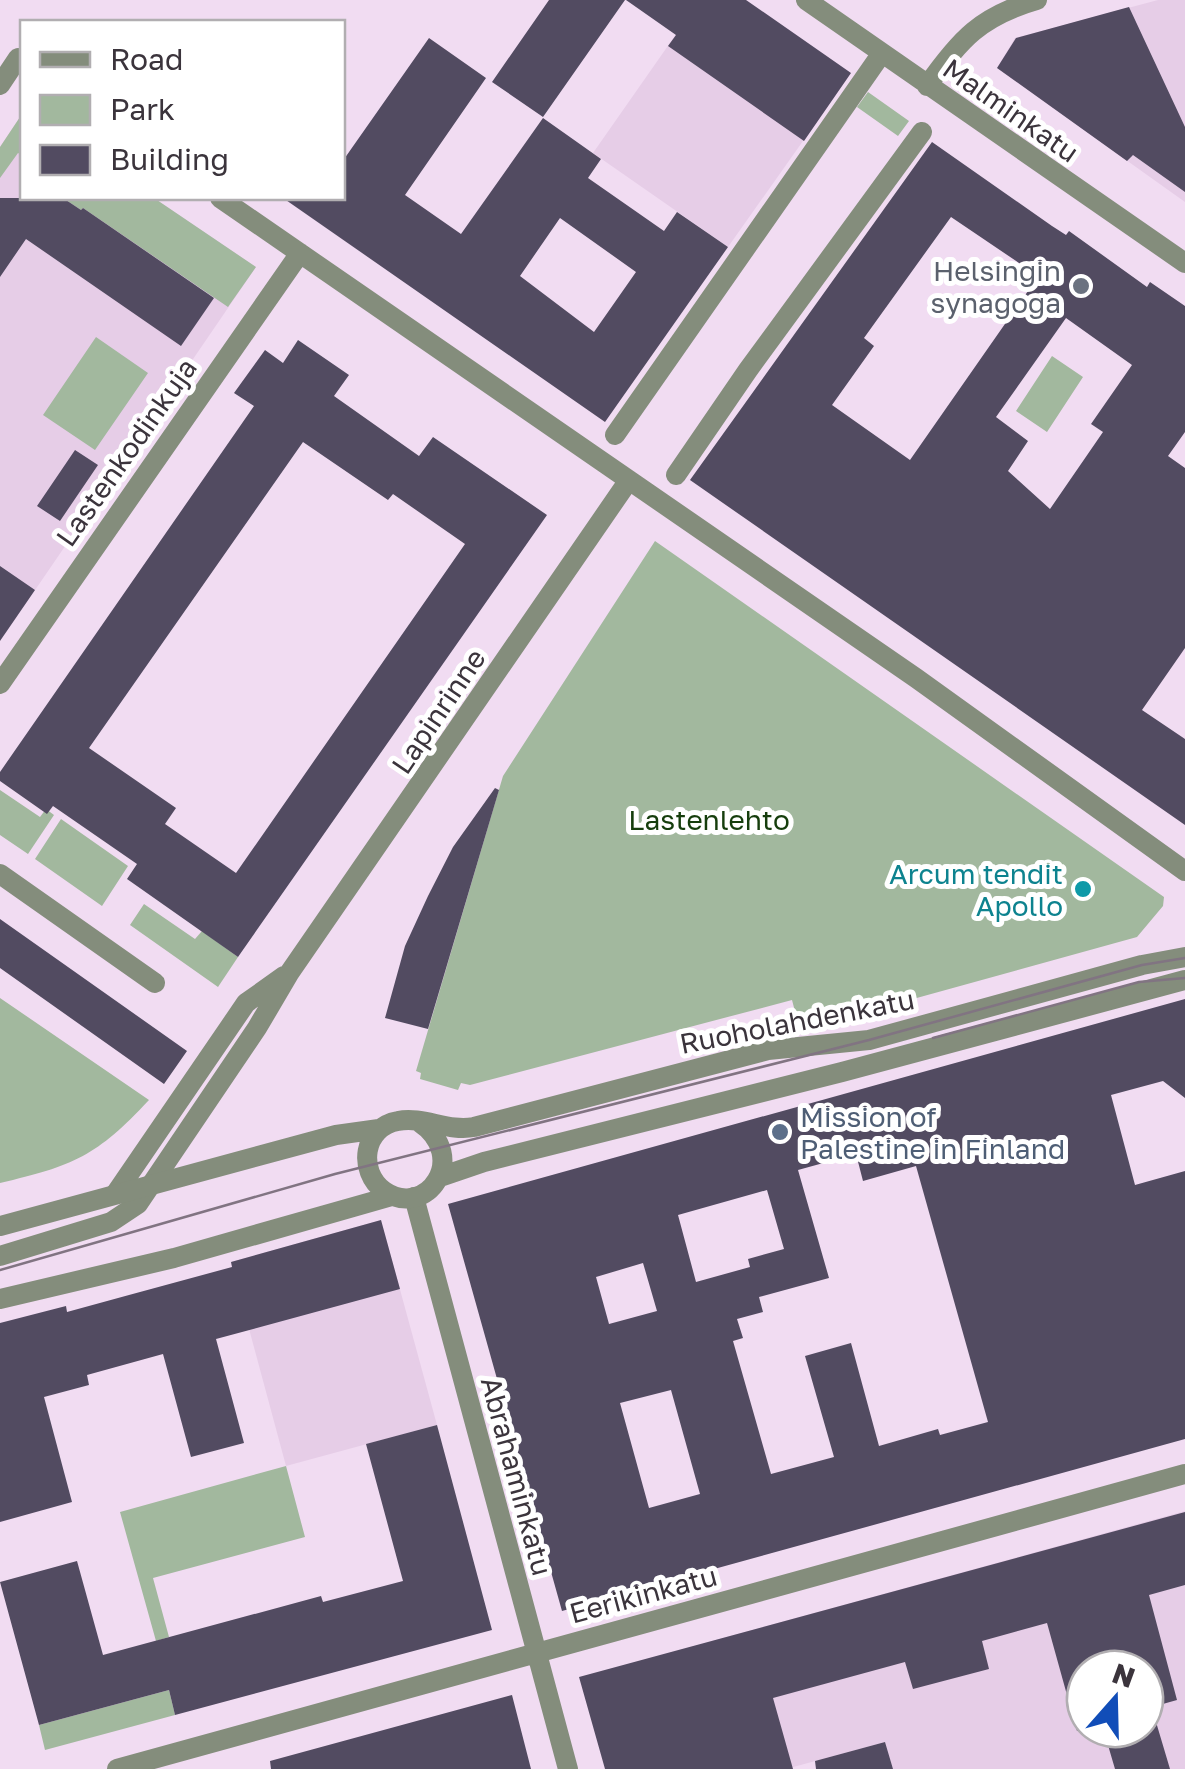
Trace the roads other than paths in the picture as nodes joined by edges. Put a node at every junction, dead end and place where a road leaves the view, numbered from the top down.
1 (806, 0) edge
2 (1037, 0) edge
3 (0, 45) edge
4 (882, 54) junction
5 (20, 59) edge
6 (0, 85) edge
7 (927, 86) junction
8 (922, 132) dead end
9 (223, 200) edge
10 (300, 252) junction
11 (1185, 263) edge
12 (614, 435) dead end
13 (676, 476) dead end
14 (629, 480) junction
15 (0, 684) edge
16 (1185, 871) edge
17 (0, 874) edge
18 (1185, 957) edge
19 (290, 972) junction
20 (1185, 980) edge
21 (155, 983) dead end
22 (419, 1122) junction
23 (379, 1129) junction
24 (440, 1178) junction
25 (152, 1184) junction
26 (116, 1192) junction
27 (403, 1197) junction
28 (0, 1226) edge
29 (0, 1256) edge
30 (0, 1299) edge
31 (1185, 1474) edge
32 (537, 1652) junction
33 (117, 1769) edge
34 (568, 1769) edge

1 - 4 street, Malminkatu
2 - 7 street
3 - 5 street
4 - 7 street, Malminkatu
4 - 12 street
5 - 6 street
7 - 11 street, Malminkatu
8 - 13 street
9 - 10 street
10 - 14 street
10 - 15 street, Lastenkodinkuja
14 - 16 street
14 - 19 street, Lapinrinne
17 - 21 street
18 - 22 street, Ruoholahdenkatu
19 - 25 street, Lapinrinne
19 - 26 street, Lapinrinne
20 - 24 street, Ruoholahdenkatu
22 - 23 street
22 - 24 street
23 - 25 street
23 - 27 street
24 - 27 street
25 - 26 street
25 - 29 street
26 - 28 street
27 - 30 street
27 - 32 street, Abrahaminkatu
31 - 32 street, Eerikinkatu
32 - 33 street, Eerikinkatu
32 - 34 street, Abrahaminkatu

